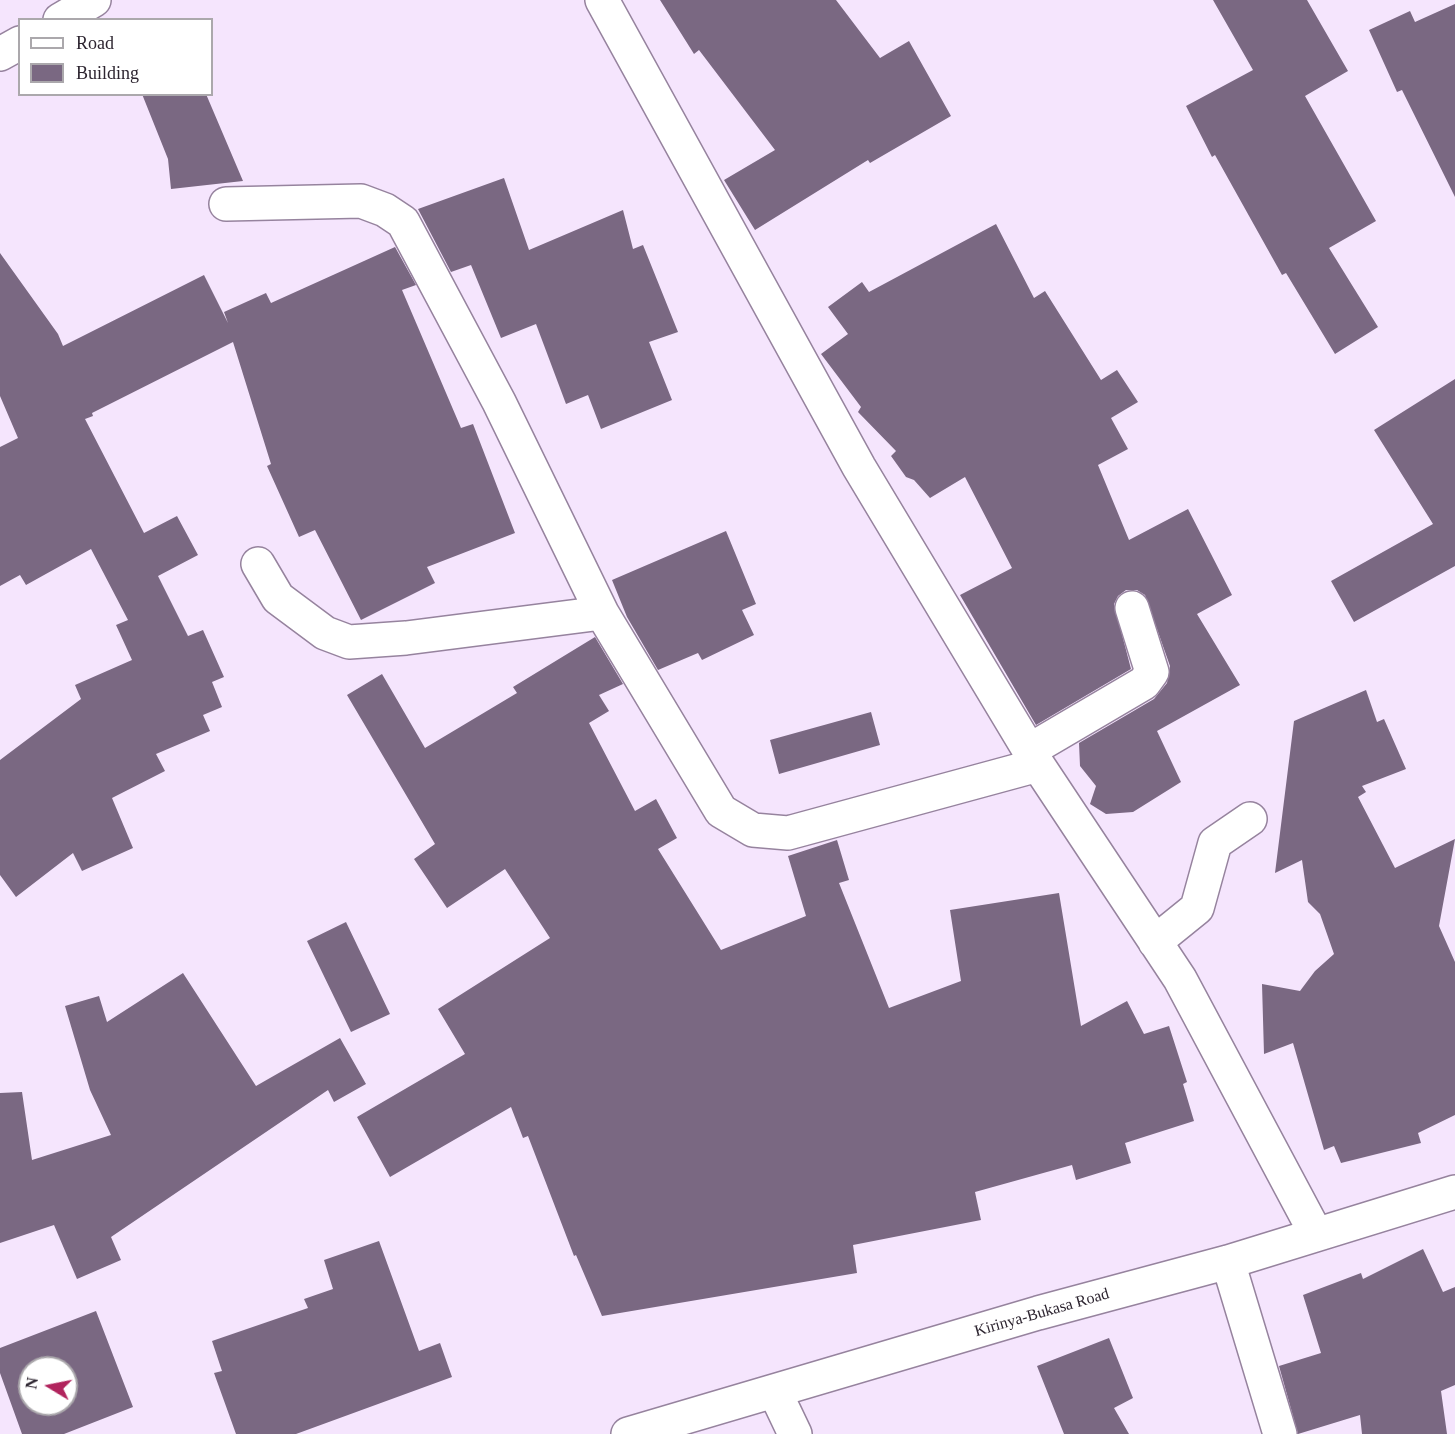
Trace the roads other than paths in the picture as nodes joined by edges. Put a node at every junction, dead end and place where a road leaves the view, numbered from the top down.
1 (94, 0) edge
2 (602, 0) edge
3 (63, 18) edge
4 (18, 44) edge
5 (0, 54) edge
6 (226, 204) dead end
7 (258, 564) dead end
8 (1132, 608) dead end
9 (602, 613) junction
10 (1034, 758) junction
11 (1250, 819) dead end
12 (1155, 942) junction
13 (1455, 1192) edge
14 (1316, 1234) junction
15 (1228, 1262) junction
16 (775, 1392) junction
17 (628, 1434) edge
18 (795, 1434) edge
19 (1280, 1434) edge

1 - 3 street
2 - 10 street
4 - 5 street
6 - 9 street
7 - 9 street
8 - 10 street
9 - 10 street
10 - 12 street
11 - 12 street
12 - 14 street
13 - 14 street, Kirinya-Bukasa Road
14 - 15 street, Kirinya-Bukasa Road
15 - 16 street, Kirinya-Bukasa Road
15 - 19 street
16 - 17 street, Kirinya-Bukasa Road
16 - 18 street

